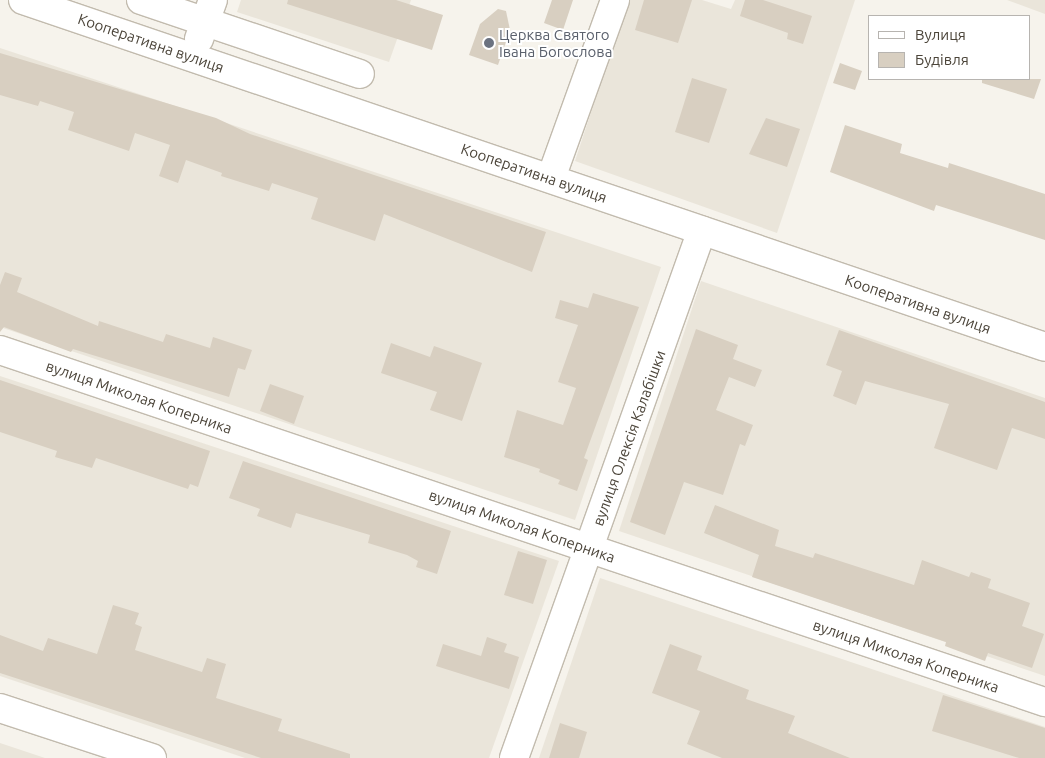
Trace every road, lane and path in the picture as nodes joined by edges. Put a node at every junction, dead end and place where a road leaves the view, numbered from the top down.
1 (23, 0) edge
2 (141, 0) edge
3 (614, 0) edge
4 (209, 11) edge
5 (193, 57) junction
6 (360, 74) dead end
7 (551, 178) junction
8 (702, 230) junction
9 (1045, 347) edge
10 (0, 350) edge
11 (589, 549) junction
12 (1045, 702) edge
13 (0, 708) edge
14 (152, 758) edge
15 (514, 758) edge

1 - 5 street, Кооперативна вулиця
2 - 4 street
3 - 7 street
4 - 5 street
4 - 6 street
5 - 7 street, Кооперативна вулиця
7 - 8 street, Кооперативна вулиця
8 - 9 street, Кооперативна вулиця
8 - 11 street, вулиця Олексія Калабішки
10 - 11 street, вулиця Миколая Коперника
11 - 12 street, вулиця Миколая Коперника
11 - 15 street, вулиця Олексія Калабішки
13 - 14 street

